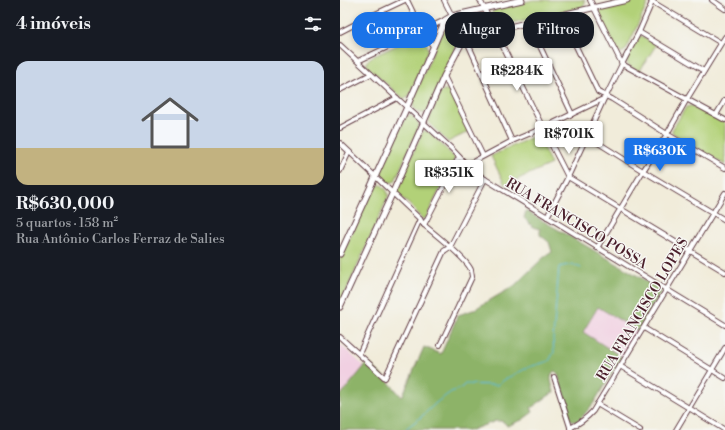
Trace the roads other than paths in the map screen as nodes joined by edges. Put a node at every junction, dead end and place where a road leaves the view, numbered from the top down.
1 (406, 0) edge
2 (444, 0) edge
3 (480, 0) edge
4 (518, 0) edge
5 (590, 0) edge
6 (627, 0) edge
7 (712, 0) edge
8 (652, 1) edge
9 (593, 8) junction
10 (485, 9) junction
11 (725, 9) edge
12 (412, 12) edge
13 (450, 12) edge
14 (471, 12) edge
15 (487, 12) edge
16 (575, 12) edge
17 (445, 20) joint
18 (437, 23) edge
19 (340, 32) edge
20 (639, 32) junction
21 (437, 37) edge
22 (725, 37) edge
23 (721, 43) junction
24 (340, 45) edge
25 (385, 48) edge
26 (432, 48) edge
27 (459, 48) edge
28 (470, 48) edge
29 (505, 48) edge
30 (541, 48) edge
31 (577, 48) edge
32 (346, 51) junction
33 (340, 54) edge
34 (358, 61) junction
35 (622, 64) junction
36 (704, 71) junction
37 (371, 74) junction
38 (444, 76) junction
39 (340, 90) edge
40 (397, 98) junction
41 (605, 98) junction
42 (687, 100) junction
43 (725, 100) edge
44 (407, 107) junction
45 (572, 114) junction
46 (716, 116) junction
47 (725, 120) edge
48 (424, 123) junction
49 (340, 128) edge
50 (543, 128) junction
51 (667, 134) junction
52 (587, 136) junction
53 (512, 141) junction
54 (340, 143) edge
55 (349, 152) junction
56 (483, 156) junction
57 (459, 157) junction
58 (467, 165) junction
59 (725, 168) edge
60 (340, 171) edge
61 (643, 171) junction
62 (376, 176) junction
63 (568, 177) junction
64 (484, 179) junction
65 (393, 192) junction
66 (725, 193) edge
67 (621, 209) junction
68 (713, 213) junction
69 (547, 217) junction
70 (420, 219) junction
71 (725, 220) edge
72 (424, 224) junction
73 (450, 247) junction
74 (597, 248) junction
75 (689, 251) junction
76 (340, 254) edge
77 (725, 272) edge
78 (666, 289) junction
79 (340, 307) edge
80 (725, 325) edge
81 (644, 328) junction
82 (340, 336) edge
83 (440, 345) dead end
84 (725, 348) edge
85 (359, 354) junction
86 (620, 366) junction
87 (712, 370) junction
88 (554, 377) dead end
89 (725, 378) edge
90 (597, 404) junction
91 (690, 408) junction
92 (570, 429) edge
93 (640, 430) edge
94 (676, 430) edge
95 (725, 430) edge

1 - 12 street
1 - 19 street
2 - 13 street
3 - 10 street
4 - 10 street
5 - 9 street
6 - 9 street
7 - 11 street
8 - 20 street
8 - 23 street
9 - 16 street
9 - 35 street
10 - 14 street
10 - 15 street
17 - 18 street
17 - 21 street
20 - 35 street
20 - 36 street
22 - 23 street
23 - 36 street
24 - 32 street, RUA FRANCISCO POSSA
25 - 34 street
26 - 44 street
27 - 38 street
28 - 53 street
29 - 50 street
30 - 45 street
31 - 41 street
32 - 33 street
32 - 34 street, RUA FRANCISCO POSSA
34 - 37 street, RUA FRANCISCO POSSA
35 - 41 street
35 - 42 street
36 - 42 street
37 - 39 street
37 - 40 street, RUA FRANCISCO POSSA
38 - 48 street
38 - 56 street
40 - 44 street, RUA FRANCISCO POSSA
40 - 49 street
41 - 45 street
41 - 51 street
41 - 52 street
42 - 46 street
42 - 51 street
43 - 46 street
44 - 48 street, RUA FRANCISCO POSSA
44 - 62 street
45 - 50 street
46 - 47 street
48 - 57 street, RUA FRANCISCO POSSA
48 - 65 street
50 - 53 street
50 - 63 street
51 - 59 street
51 - 61 street
52 - 61 street
52 - 63 street
53 - 56 street
54 - 55 street
55 - 60 street
55 - 62 street
56 - 58 street
57 - 58 street, RUA FRANCISCO POSSA
57 - 72 street
58 - 64 street, RUA FRANCISCO POSSA
61 - 67 street
61 - 68 street
62 - 65 street
62 - 76 street
63 - 67 street
63 - 69 street
64 - 69 street, RUA FRANCISCO POSSA
64 - 73 street
65 - 70 street
65 - 79 street
66 - 68 street, RUA FRANCISCO LOPES
67 - 74 street
67 - 75 street
68 - 71 street
68 - 75 street, RUA FRANCISCO LOPES
69 - 74 street, RUA FRANCISCO POSSA
70 - 72 street
70 - 85 street
72 - 73 street
73 - 83 street
73 - 85 street
74 - 78 street, RUA FRANCISCO POSSA
75 - 77 street
75 - 78 street, RUA FRANCISCO LOPES
78 - 80 street, RUA FRANCISCO POSSA
78 - 81 street, RUA FRANCISCO LOPES
81 - 86 street, RUA FRANCISCO LOPES
81 - 87 street
82 - 85 street
84 - 87 street
86 - 90 street, RUA FRANCISCO LOPES
86 - 91 street
87 - 89 street
87 - 91 street
88 - 92 street
90 - 92 street, RUA FRANCISCO LOPES
90 - 93 street
91 - 94 street
91 - 95 street

